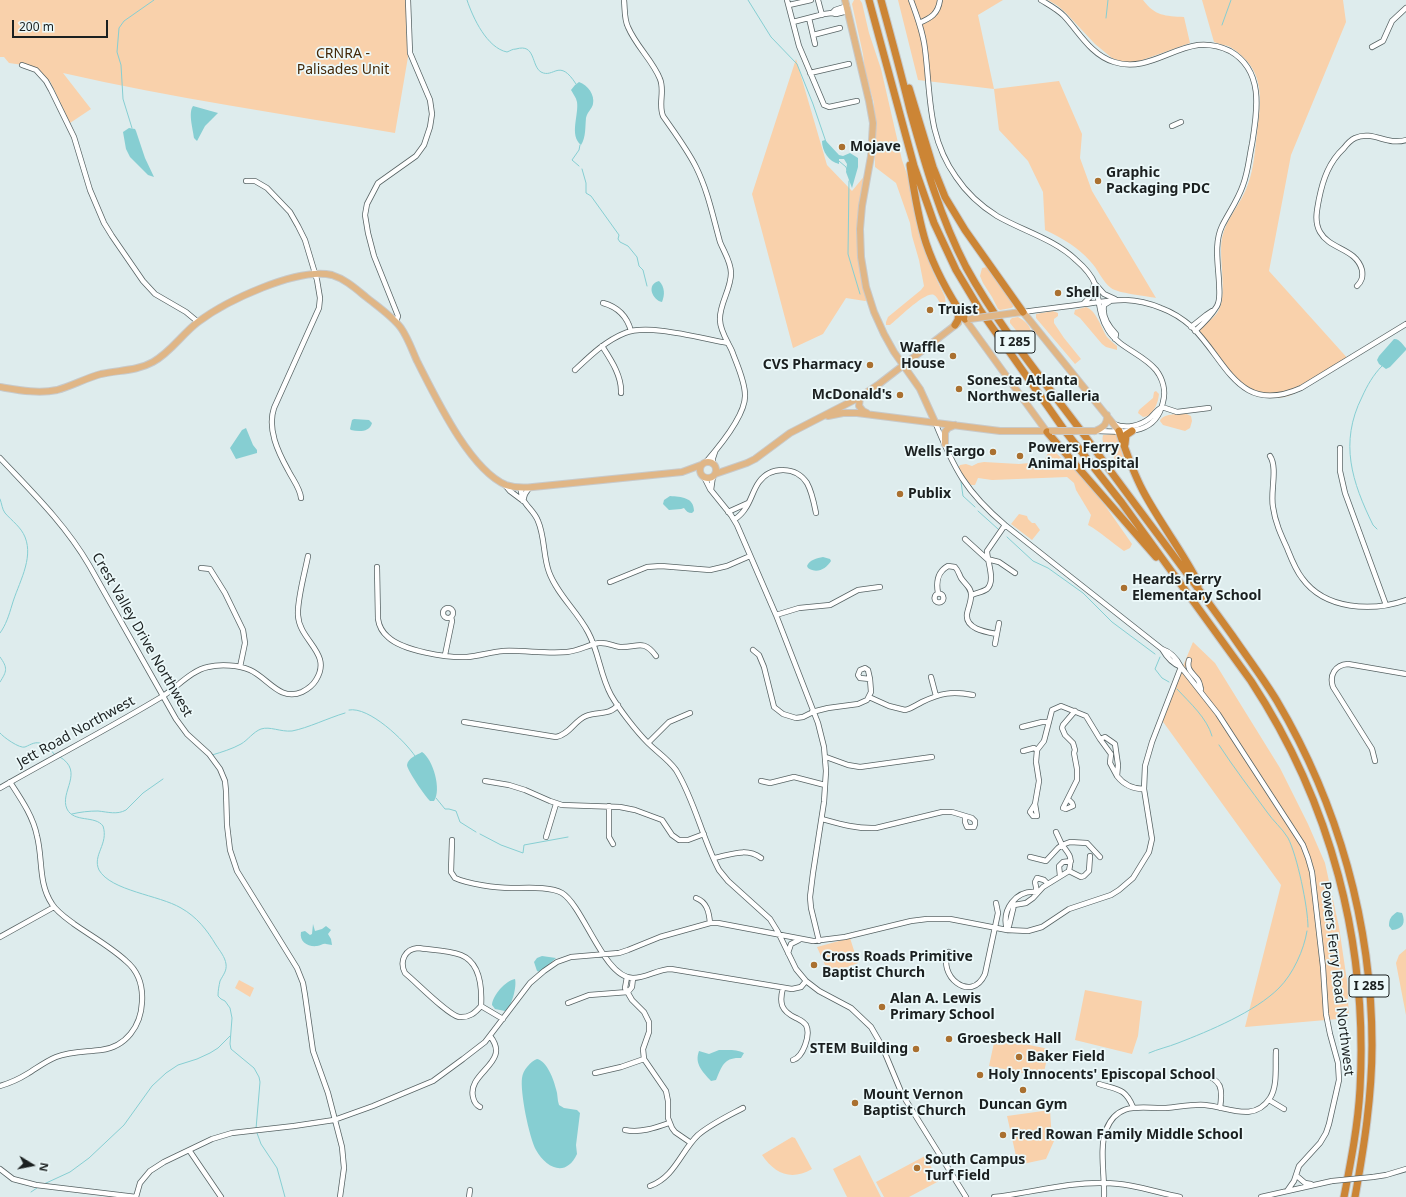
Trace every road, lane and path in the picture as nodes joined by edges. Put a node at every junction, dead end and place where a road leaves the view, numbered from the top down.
1 (408, 0) edge
2 (624, 0) edge
3 (811, 0) edge
4 (818, 0) edge
5 (869, 0) edge
6 (881, 0) edge
7 (911, 0) edge
8 (940, 0) edge
9 (1041, 0) edge
10 (804, 1) edge
11 (788, 3) edge
12 (847, 6) edge
13 (1406, 8) edge
14 (822, 15) junction
15 (809, 18) junction
16 (793, 22) junction
17 (919, 23) junction
18 (840, 28) dead end
19 (813, 35) junction
20 (815, 44) dead end
21 (893, 44) junction
22 (1372, 47) dead end
23 (849, 64) dead end
24 (22, 65) dead end
25 (810, 74) junction
26 (857, 101) dead end
27 (1181, 122) dead end
28 (1172, 126) dead end
29 (903, 129) junction
30 (1406, 140) edge
31 (246, 181) dead end
32 (315, 274) junction
33 (1094, 283) junction
34 (1357, 286) dead end
35 (1116, 300) junction
36 (1098, 302) junction
37 (603, 303) dead end
38 (1083, 304) junction
39 (959, 310) junction
40 (1023, 312) junction
41 (968, 319) junction
42 (198, 322) junction
43 (396, 322) junction
44 (1406, 324) edge
45 (955, 325) junction
46 (1193, 329) junction
47 (631, 331) junction
48 (1115, 339) junction
49 (728, 343) junction
50 (602, 346) junction
51 (903, 365) junction
52 (575, 370) dead end
53 (0, 387) edge
54 (621, 394) dead end
55 (860, 397) junction
56 (1162, 407) junction
57 (1209, 408) dead end
58 (870, 414) junction
59 (1107, 414) junction
60 (821, 418) junction
61 (935, 422) junction
62 (1114, 424) junction
63 (955, 425) junction
64 (1095, 431) junction
65 (1119, 431) junction
66 (1132, 431) junction
67 (1050, 432) junction
68 (945, 444) junction
69 (716, 448) junction
70 (1340, 448) dead end
71 (1125, 450) junction
72 (1270, 456) dead end
73 (0, 458) edge
74 (703, 464) junction
75 (714, 465) junction
76 (735, 467) junction
77 (682, 472) junction
78 (714, 475) junction
79 (702, 476) junction
80 (505, 484) junction
81 (521, 488) junction
82 (529, 488) junction
83 (712, 492) junction
84 (301, 498) dead end
85 (523, 501) junction
86 (748, 503) junction
87 (728, 512) junction
88 (816, 513) dead end
89 (734, 520) junction
90 (1005, 525) junction
91 (965, 539) dead end
92 (308, 556) dead end
93 (750, 556) junction
94 (987, 559) junction
95 (377, 567) dead end
96 (201, 568) dead end
97 (1016, 573) dead end
98 (610, 582) dead end
99 (880, 587) dead end
100 (938, 593) dead end
101 (972, 595) junction
102 (1406, 600) edge
103 (1209, 602) junction
104 (1196, 605) junction
105 (1386, 605) junction
106 (776, 615) junction
107 (451, 617) dead end
108 (999, 624) dead end
109 (997, 634) junction
110 (995, 644) dead end
111 (594, 645) junction
112 (753, 650) dead end
113 (445, 655) junction
114 (656, 656) dead end
115 (1189, 660) dead end
116 (240, 667) junction
117 (1181, 667) junction
118 (1406, 674) edge
119 (931, 677) dead end
120 (870, 679) dead end
121 (1201, 691) junction
122 (973, 695) dead end
123 (163, 696) junction
124 (936, 696) junction
125 (869, 697) junction
126 (618, 706) junction
127 (1075, 711) junction
128 (813, 712) junction
129 (690, 713) dead end
130 (464, 722) dead end
131 (1049, 722) junction
132 (1022, 727) dead end
133 (1100, 739) junction
134 (648, 743) junction
135 (1037, 750) junction
136 (1023, 751) dead end
137 (932, 757) dead end
138 (826, 758) junction
139 (1375, 761) dead end
140 (1117, 776) junction
141 (485, 781) dead end
142 (10, 782) junction
143 (761, 782) dead end
144 (826, 785) junction
145 (0, 788) edge
146 (1144, 789) junction
147 (1068, 799) junction
148 (556, 804) junction
149 (1035, 804) dead end
150 (608, 806) junction
151 (965, 817) dead end
152 (822, 819) junction
153 (1056, 832) dead end
154 (704, 834) junction
155 (546, 837) dead end
156 (452, 840) dead end
157 (612, 844) dead end
158 (1062, 845) junction
159 (1090, 856) dead end
160 (1030, 857) dead end
161 (1100, 857) dead end
162 (714, 858) junction
163 (761, 858) dead end
164 (1071, 861) junction
165 (1069, 871) junction
166 (1060, 876) junction
167 (1048, 884) junction
168 (1038, 892) junction
169 (696, 898) dead end
170 (996, 903) dead end
171 (1013, 903) junction
172 (54, 907) junction
173 (771, 921) junction
174 (710, 923) junction
175 (995, 927) junction
176 (1007, 930) junction
177 (764, 932) junction
178 (779, 935) junction
179 (0, 937) edge
180 (801, 940) junction
181 (819, 941) junction
182 (949, 952) dead end
183 (603, 954) junction
184 (789, 955) junction
185 (627, 977) junction
186 (633, 978) junction
187 (806, 981) junction
188 (783, 988) junction
189 (628, 992) junction
190 (568, 1003) dead end
191 (481, 1006) junction
192 (503, 1019) junction
193 (490, 1036) junction
194 (1276, 1051) dead end
195 (644, 1059) junction
196 (793, 1060) dead end
197 (595, 1073) dead end
198 (1201, 1073) dead end
199 (1099, 1084) dead end
200 (0, 1086) edge
201 (1269, 1100) junction
202 (480, 1107) dead end
203 (742, 1108) dead end
204 (1133, 1108) junction
205 (1220, 1108) junction
206 (1284, 1109) dead end
207 (334, 1120) junction
208 (669, 1123) junction
209 (625, 1130) dead end
210 (691, 1143) junction
211 (189, 1150) junction
212 (0, 1169) edge
213 (1406, 1169) edge
214 (1298, 1170) junction
215 (1298, 1177) junction
216 (1104, 1183) junction
217 (1318, 1183) junction
218 (650, 1186) dead end
219 (1299, 1188) junction
220 (470, 1190) dead end
221 (1286, 1191) junction
222 (136, 1197) edge
223 (221, 1197) edge
224 (340, 1197) edge
225 (469, 1197) edge
226 (966, 1197) edge
227 (994, 1197) edge
228 (1104, 1197) edge
229 (1180, 1197) edge
230 (1261, 1197) edge
231 (1344, 1197) edge
232 (1355, 1197) edge

1 - 43 street
2 - 49 street
3 - 10 street
4 - 14 street
5 - 29 highway, I 285
6 - 21 highway, I 285
7 - 17 street
8 - 17 street
9 - 46 street
10 - 11 street
11 - 16 street
12 - 14 street
12 - 51 main road, Powers Ferry Road Northwest
13 - 22 street
14 - 15 street
15 - 16 street
15 - 19 street
16 - 25 street
17 - 33 street
18 - 19 street
19 - 20 street
21 - 40 highway
21 - 103 highway, I 285
23 - 25 street
24 - 42 street
25 - 26 street
27 - 28 street
29 - 39 highway
29 - 104 highway, I 285
30 - 34 street
31 - 32 street
32 - 42 main road
32 - 43 main road
32 - 84 street
33 - 35 street
33 - 36 street
33 - 38 street
35 - 36 street
35 - 46 street
35 - 48 street
36 - 38 street
36 - 48 street
37 - 47 street
38 - 40 street
39 - 41 highway
39 - 45 highway
40 - 41 main road, bridge
40 - 59 main road
41 - 45 main road
41 - 67 main road
42 - 53 main road
43 - 80 main road
44 - 46 street
45 - 51 main road
47 - 49 street
47 - 50 street
48 - 56 street
49 - 69 street
50 - 52 street
50 - 54 street
51 - 55 main road
51 - 61 main road, Powers Ferry Road Northwest
55 - 58 main road
55 - 60 main road
56 - 57 street
56 - 62 street
56 - 66 street
58 - 60 main road
58 - 61 main road
59 - 62 main road
59 - 64 main road
60 - 76 main road
61 - 63 main road
61 - 68 street, Powers Ferry Road Northwest
62 - 65 main road
63 - 67 main road
63 - 68 main road
64 - 65 street
64 - 67 main road, bridge
65 - 66 street
65 - 71 highway
66 - 71 highway
67 - 104 highway
68 - 90 street, Powers Ferry Road Northwest
69 - 74 street
69 - 75 street
70 - 105 street
71 - 103 highway
72 - 105 street
73 - 123 street, Crest Valley Drive Northwest
74 - 75 main road
74 - 77 main road
74 - 79 main road
75 - 76 main road
75 - 78 main road
76 - 78 main road
77 - 79 main road
77 - 82 main road
78 - 79 main road
78 - 83 street
79 - 83 street
80 - 81 main road
80 - 85 street
81 - 82 main road
81 - 85 street
82 - 85 street
83 - 87 street
85 - 111 street
86 - 87 street
86 - 88 street
86 - 89 street
87 - 89 street
89 - 93 street
90 - 94 street
90 - 117 street, Powers Ferry Road Northwest
91 - 94 street
92 - 116 street
93 - 98 street
93 - 106 street
94 - 97 street
94 - 101 street
95 - 113 street
96 - 116 street
99 - 106 street
100 - 101 street
101 - 109 street
102 - 105 street
103 - 232 highway, I 285
104 - 231 highway, I 285
106 - 128 street
107 - 113 street
108 - 109 street
109 - 110 street
111 - 113 street
111 - 114 street
111 - 126 street
112 - 128 street
115 - 121 street
116 - 123 street, Jett Road Northwest
117 - 121 street, Powers Ferry Road Northwest
117 - 146 street
118 - 139 street
119 - 124 street
120 - 125 street
121 - 214 street, Powers Ferry Road Northwest
122 - 124 street
123 - 142 street, Jett Road Northwest
123 - 207 street, Crest Valley Drive Northwest
124 - 125 street
125 - 128 street
126 - 130 street
126 - 134 street
127 - 131 street
127 - 133 street
127 - 147 street
128 - 138 street
129 - 134 street
131 - 132 street
131 - 135 street
133 - 140 street
133 - 140 street
134 - 154 street
135 - 136 street
135 - 149 street
137 - 138 street
138 - 144 street
140 - 146 street
141 - 148 street
142 - 145 street, Jett Road Northwest
142 - 172 street
143 - 144 street
144 - 152 street
146 - 176 street
147 - 147 street
148 - 150 street
148 - 155 street
150 - 154 street
150 - 157 street
151 - 152 street
152 - 181 street
153 - 158 street
154 - 162 street
156 - 183 street
158 - 160 street
158 - 161 street
158 - 164 street
159 - 165 street
162 - 163 street
162 - 173 street
164 - 165 street
164 - 166 street
165 - 166 street
166 - 167 street
167 - 168 street
167 - 168 street
168 - 171 street
168 - 171 street
169 - 174 street
170 - 175 street
171 - 176 street
172 - 179 street
172 - 200 street
173 - 177 street
173 - 178 street
174 - 177 street
174 - 183 street
175 - 176 street
175 - 181 street
175 - 182 street
177 - 178 street
178 - 180 street
178 - 184 street
180 - 181 street
180 - 184 street
183 - 185 street
183 - 192 street
184 - 187 street
185 - 186 street
185 - 189 street
186 - 188 street
186 - 189 street
187 - 188 street
187 - 226 street
188 - 196 street
189 - 190 street
189 - 195 street
191 - 191 street
191 - 192 street
192 - 193 street
193 - 202 street
193 - 207 street
194 - 201 street
195 - 197 street
195 - 208 street
198 - 205 street
199 - 204 street
201 - 205 street
201 - 206 street
203 - 210 street
204 - 205 street
204 - 216 street
207 - 211 street
207 - 224 street, Crest Valley Drive Northwest
208 - 209 street
208 - 210 street
210 - 218 street
211 - 222 street
211 - 223 street
212 - 222 street
213 - 217 street, bridge
214 - 215 street
214 - 221 street, Powers Ferry Road Northwest
215 - 217 street
215 - 219 street
216 - 227 street
216 - 228 street
216 - 229 street
217 - 219 street
219 - 221 street
220 - 225 street
221 - 230 street

